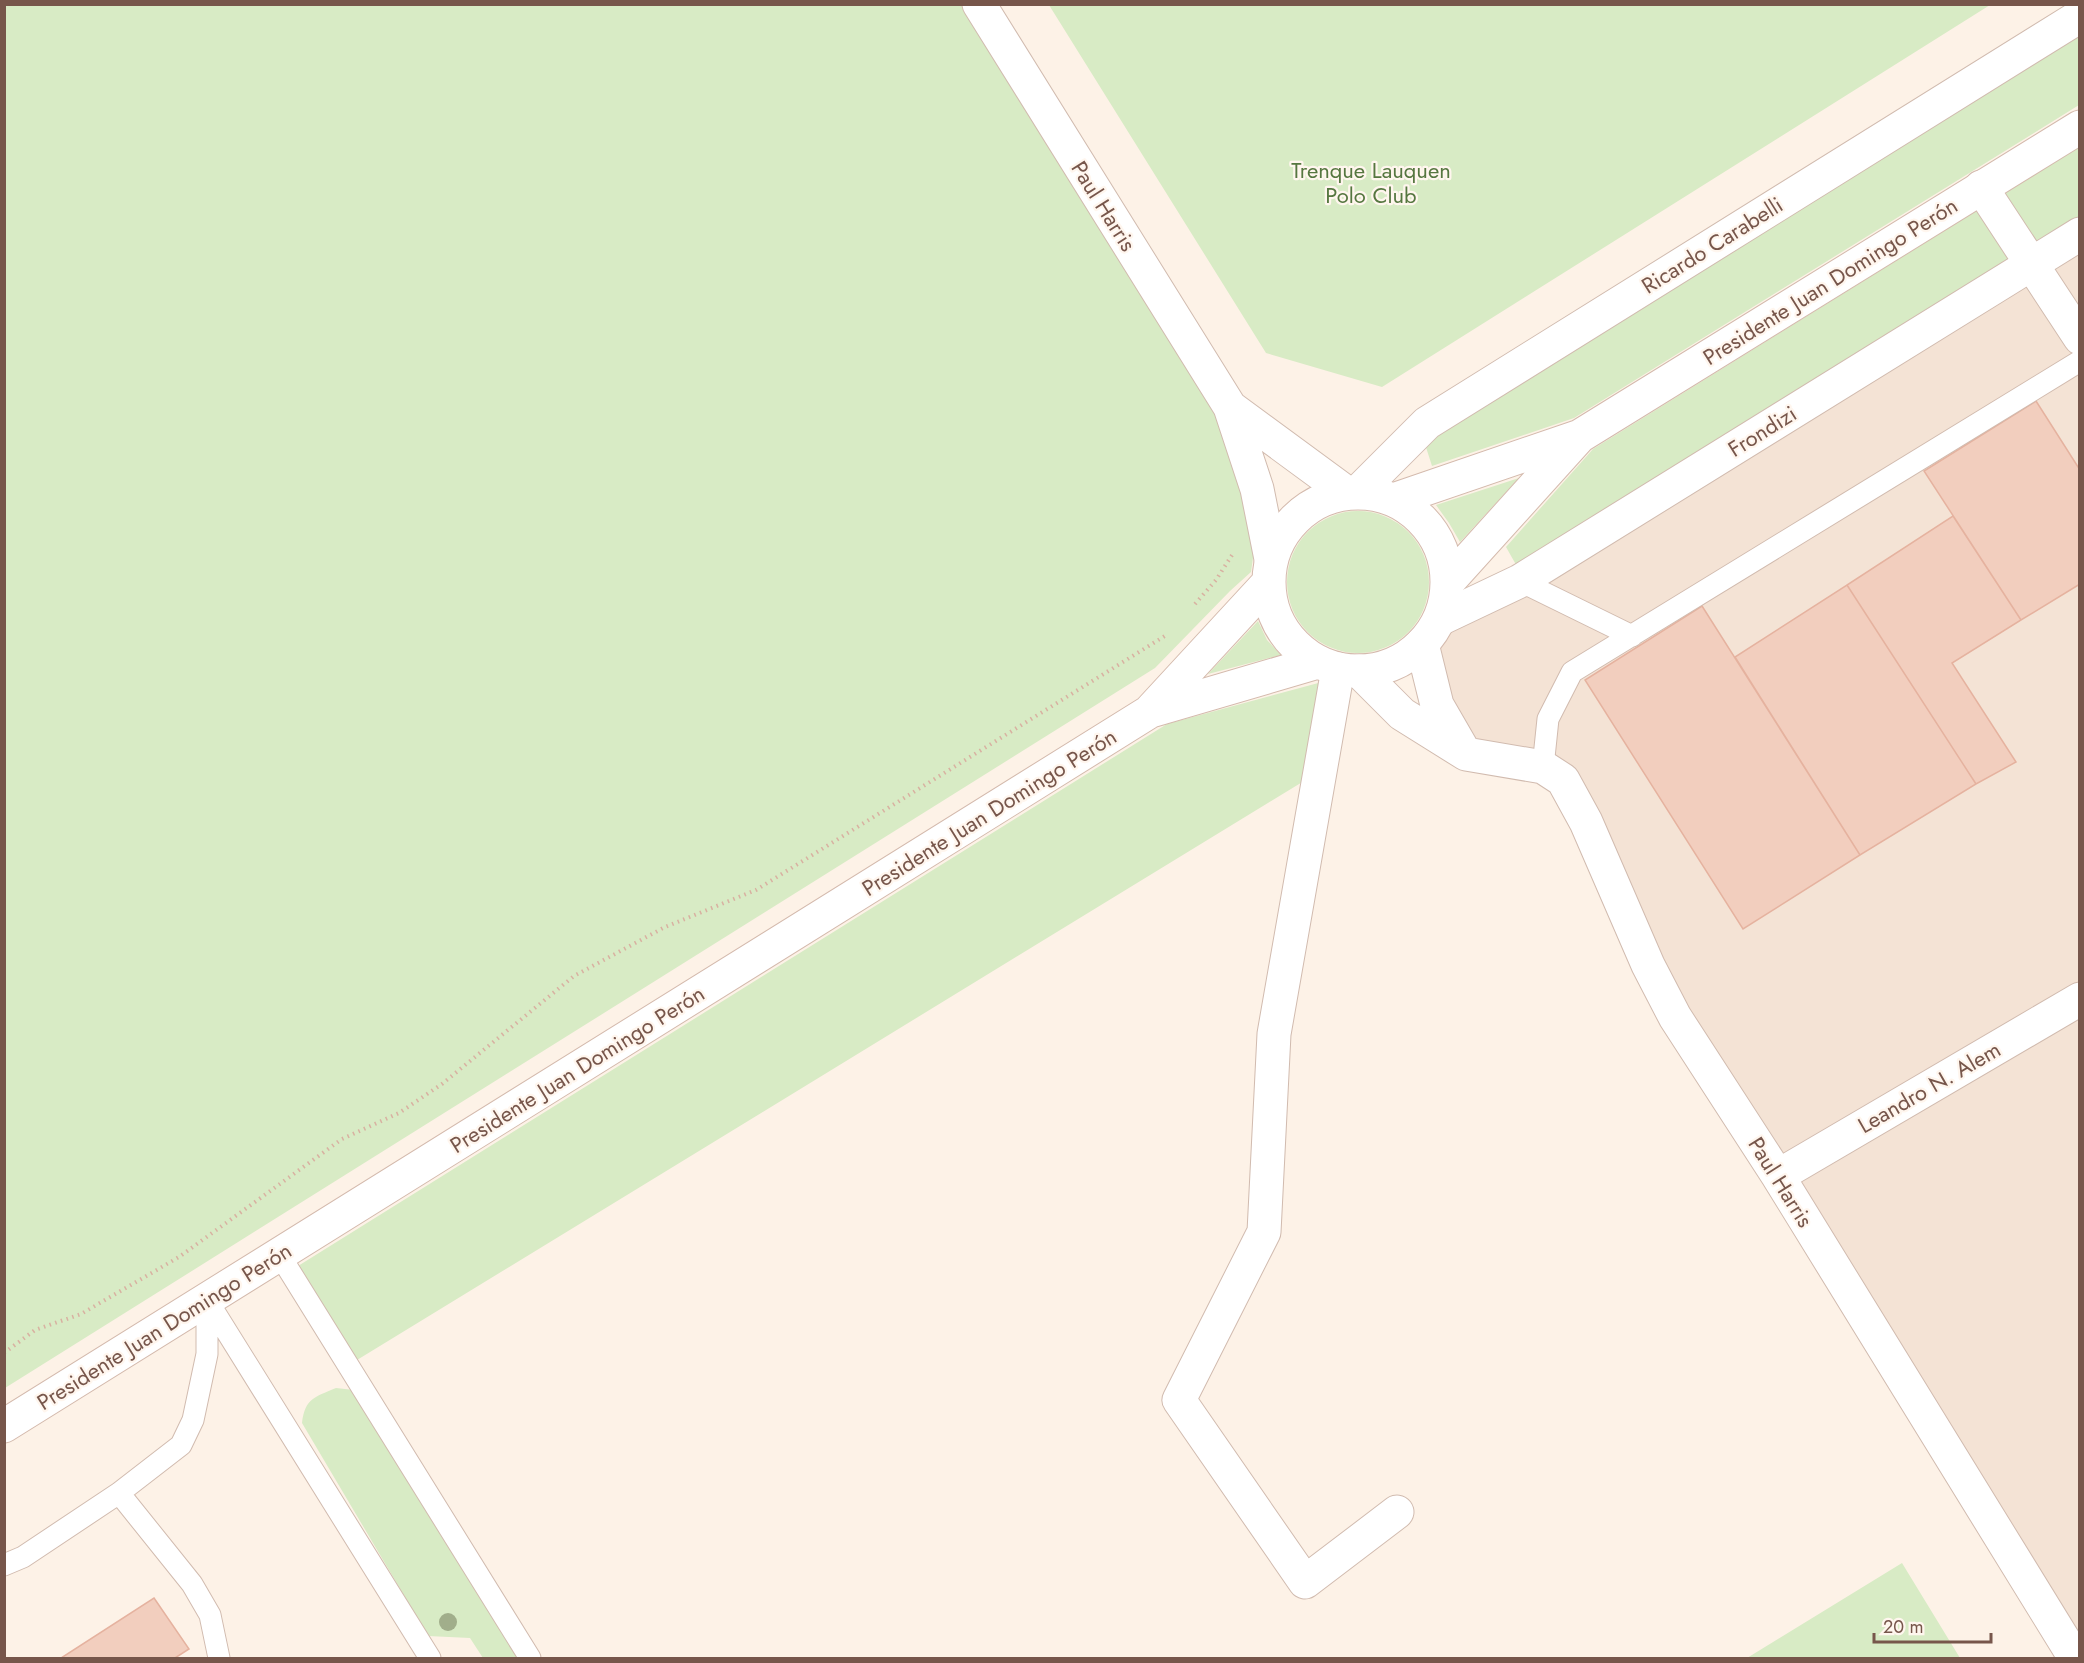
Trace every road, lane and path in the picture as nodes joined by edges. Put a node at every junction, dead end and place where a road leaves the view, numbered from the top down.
1 (979, 4) edge
2 (2079, 16) edge
3 (2079, 127) edge
4 (1981, 188) junction
5 (2079, 234) edge
6 (2031, 264) junction
7 (2079, 338) edge
8 (2079, 361) edge
9 (1230, 407) junction
10 (1580, 436) junction
11 (1352, 493) junction
12 (1393, 500) junction
13 (1234, 553) dead end
14 (1270, 570) junction
15 (1521, 581) junction
16 (1448, 582) junction
17 (1191, 608) dead end
18 (1175, 626) dead end
19 (1431, 631) junction
20 (1632, 636) junction
21 (1338, 667) junction
22 (1149, 712) junction
23 (1466, 754) junction
24 (1543, 767) junction
25 (2079, 999) edge
26 (1778, 1176) junction
27 (279, 1254) junction
28 (207, 1300) junction
29 (4, 1353) edge
30 (4, 1426) edge
31 (119, 1493) junction
32 (1398, 1512) dead end
33 (4, 1565) edge
34 (219, 1659) edge
35 (430, 1659) edge
36 (530, 1659) edge
37 (2075, 1659) edge

1 - 9 street, Paul Harris
2 - 11 street, Ricardo Carabelli
3 - 4 street, Presidente Juan Domingo Perón
4 - 6 street
4 - 10 street, Presidente Juan Domingo Perón
5 - 6 street, Frondizi
6 - 7 street
6 - 15 street, Frondizi
8 - 20 lane
9 - 11 street, Paul Harris
9 - 14 street, Paul Harris
10 - 12 street, Presidente Juan Domingo Perón
10 - 16 street, Presidente Juan Domingo Perón
11 - 12 street
11 - 14 street
12 - 16 street
13 - 17 path
14 - 21 street
14 - 22 street, Presidente Juan Domingo Perón
15 - 19 street, Frondizi
15 - 20 lane
16 - 19 street
18 - 29 path
19 - 21 street
19 - 23 street
20 - 24 lane
21 - 22 street, Presidente Juan Domingo Perón
21 - 23 street, Paul Harris
21 - 32 street
22 - 27 street, Presidente Juan Domingo Perón
23 - 24 street, Paul Harris
24 - 26 street, Paul Harris
25 - 26 street, Leandro N. Alem
26 - 37 street, Paul Harris
27 - 28 street, Presidente Juan Domingo Perón
27 - 36 lane
28 - 30 street, Presidente Juan Domingo Perón
28 - 31 lane
28 - 35 lane
31 - 33 lane
31 - 34 lane

